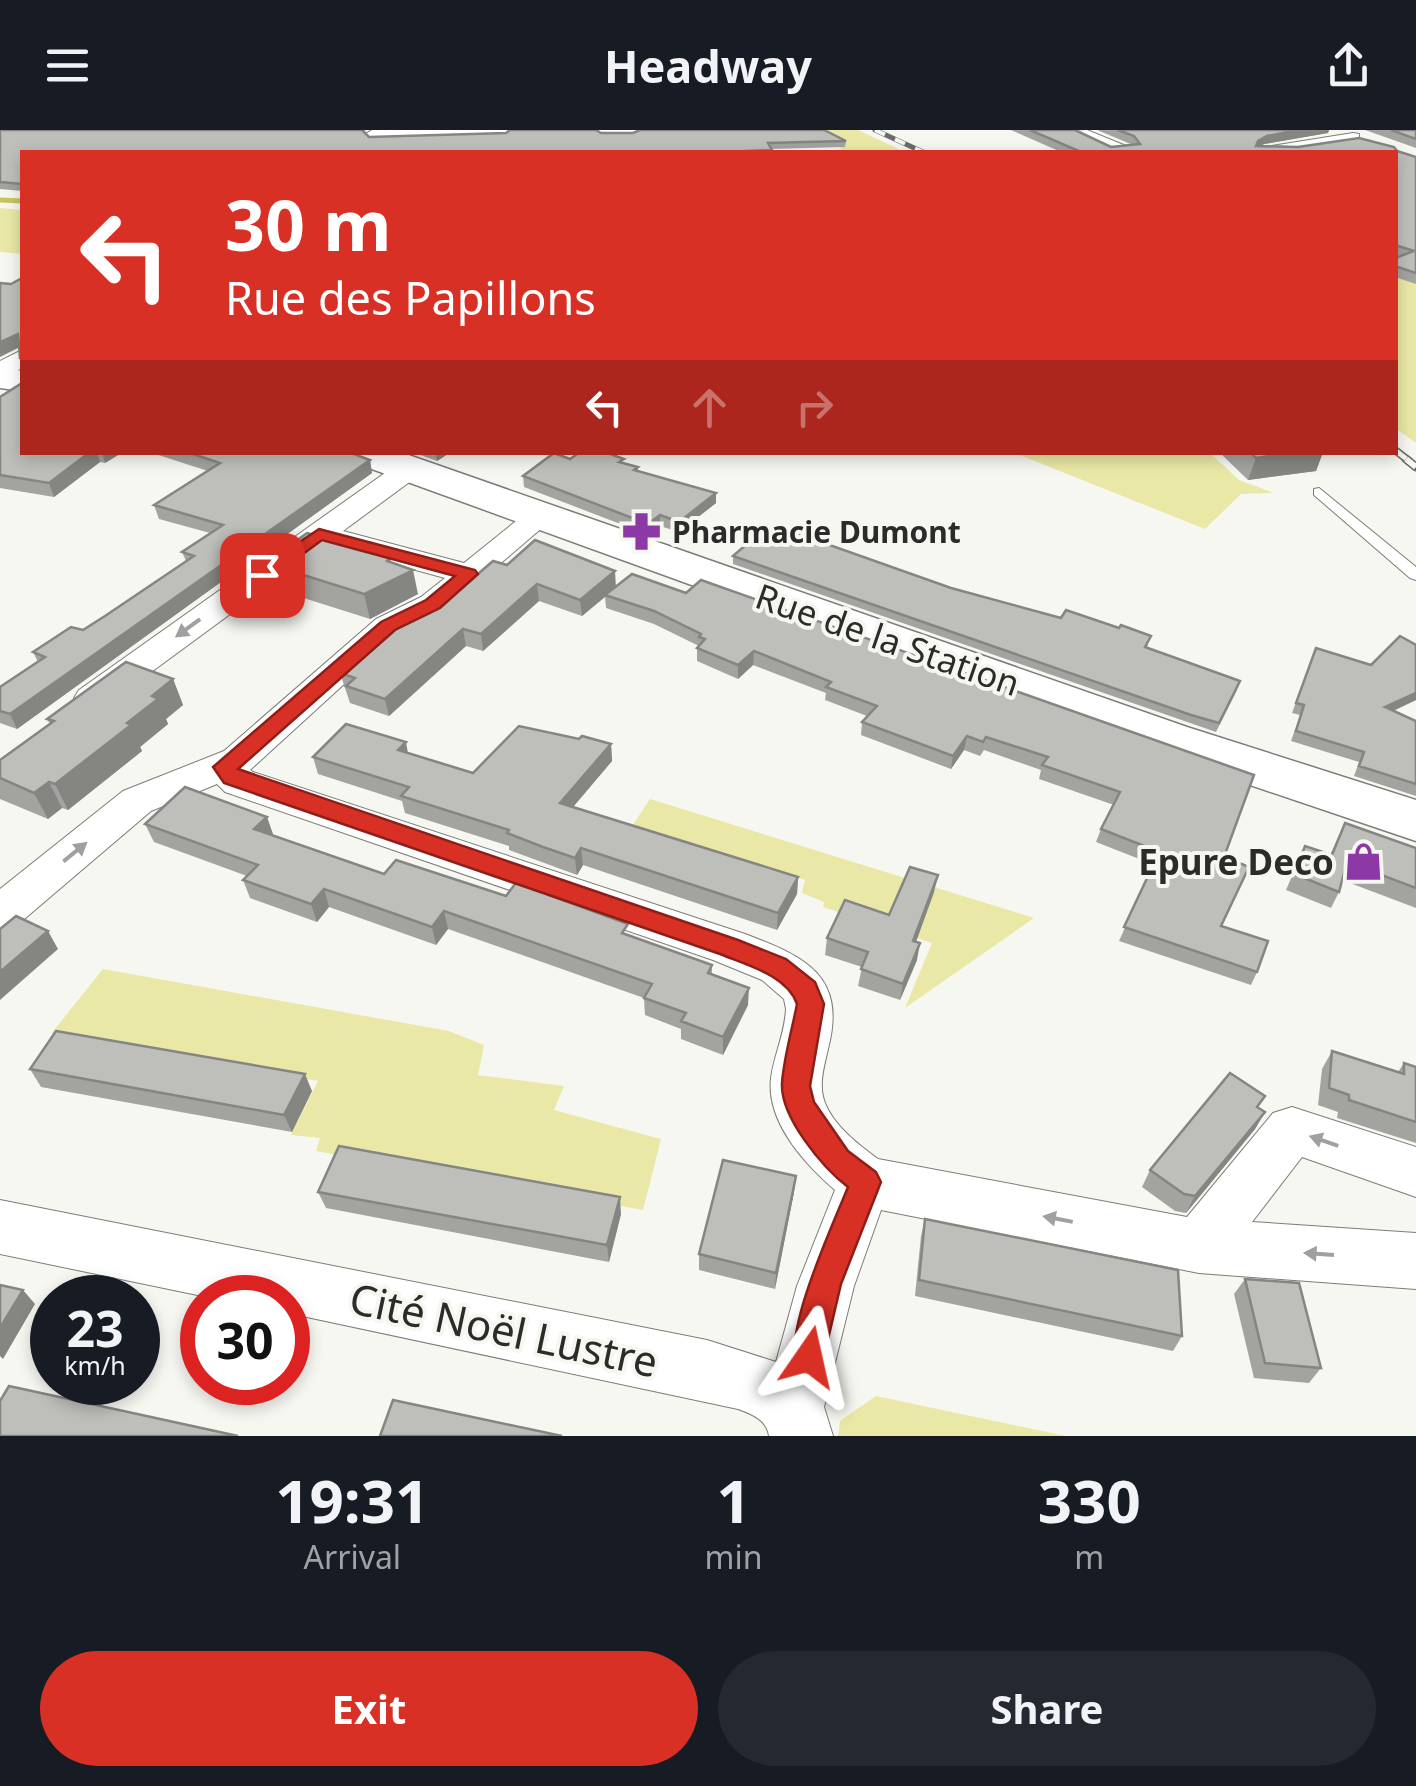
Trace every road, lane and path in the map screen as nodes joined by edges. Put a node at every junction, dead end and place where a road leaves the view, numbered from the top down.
1 (507, 130) edge
2 (598, 130) edge
3 (630, 131) edge
4 (1075, 131) edge
5 (370, 136) edge
6 (1353, 137) edge
7 (1119, 150) edge
8 (1278, 150) edge
9 (20, 359) edge
10 (0, 375) edge
11 (369, 455) edge
12 (409, 469) junction
13 (1319, 492) dead end
14 (542, 515) junction
15 (319, 534) junction
16 (468, 574) junction
17 (1416, 575) edge
18 (64, 718) edge
19 (224, 767) junction
20 (1416, 821) edge
21 (0, 914) edge
22 (1416, 1172) edge
23 (866, 1182) junction
24 (0, 1227) edge
25 (1199, 1246) junction
26 (1416, 1261) edge
27 (798, 1420) edge

1 - 5 street
2 - 3 street
4 - 7 street
6 - 8 street
9 - 10 street
11 - 12 street, Rue de la Station
12 - 14 street, Rue de la Station
12 - 15 street
13 - 17 lane
14 - 16 street
14 - 20 street, Rue de la Station
15 - 16 street
15 -> 18 street
16 - 19 street
21 -> 19 street
19 - 23 street
22 -> 25 street
25 -> 23 street
23 - 27 street
24 - 27 street, Cité Noël Lustre
26 -> 25 street

